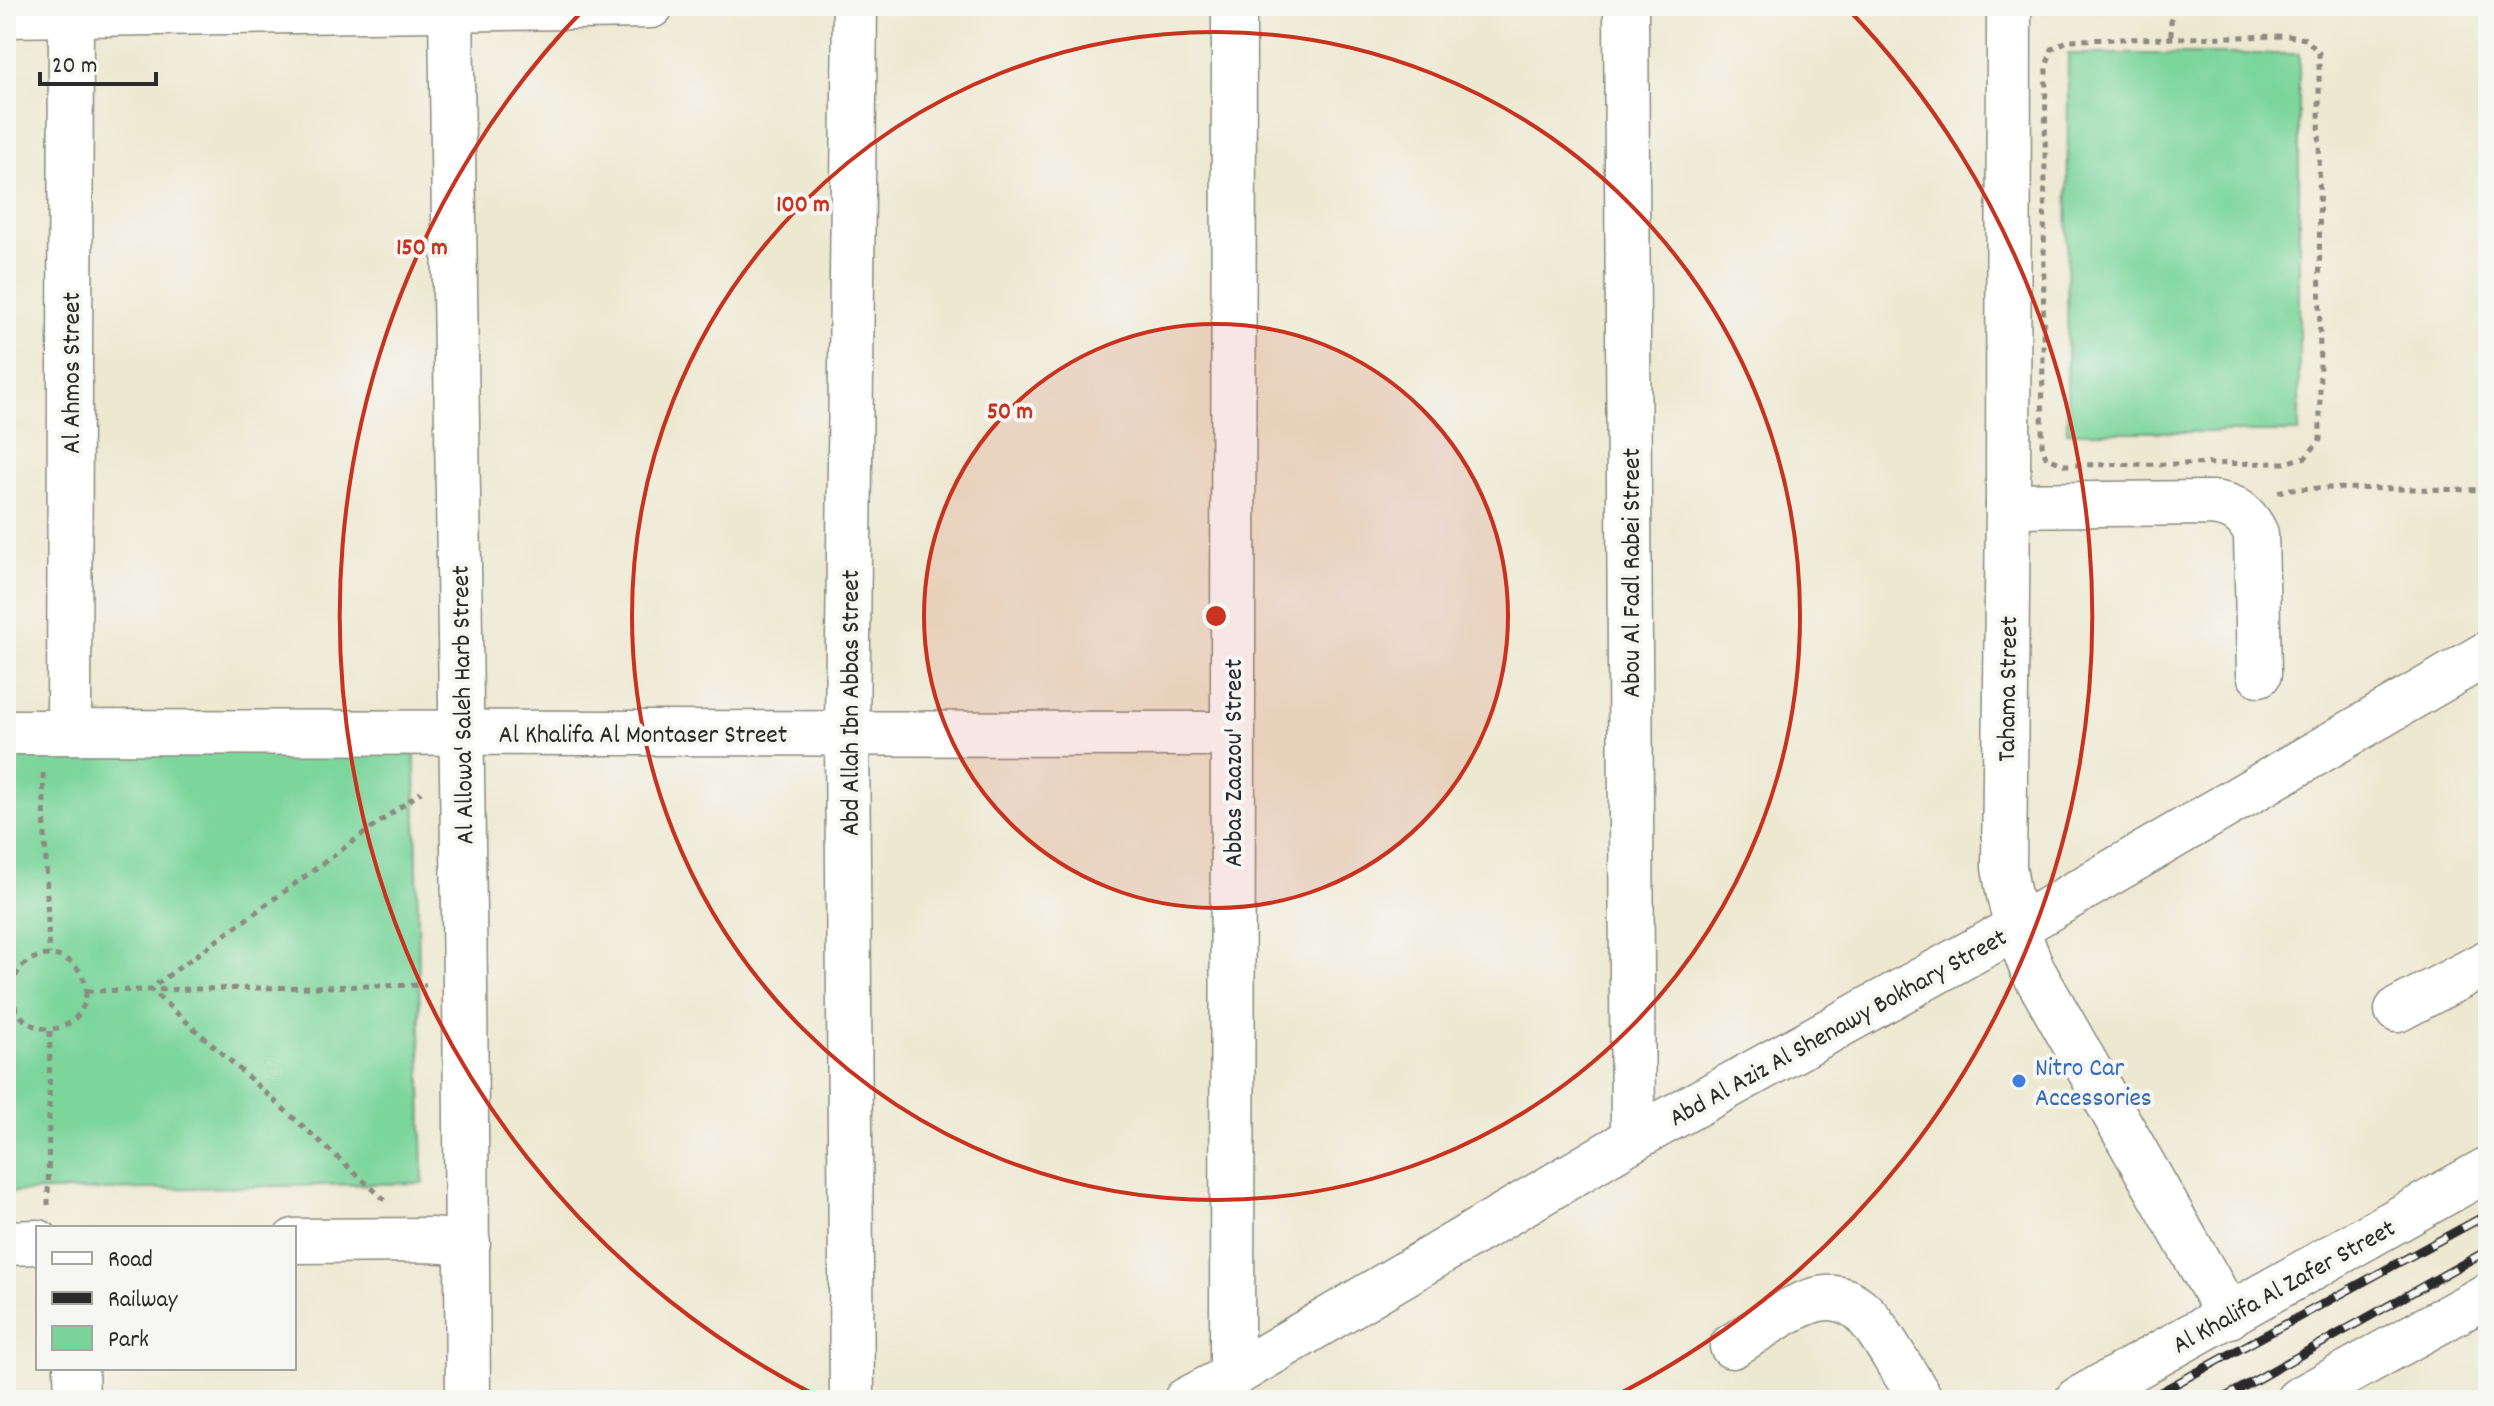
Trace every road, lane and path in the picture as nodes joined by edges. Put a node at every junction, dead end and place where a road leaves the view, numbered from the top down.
1 (651, 6) edge
2 (855, 6) edge
3 (1234, 6) edge
4 (1626, 6) edge
5 (2009, 6) edge
6 (2171, 6) edge
7 (451, 10) junction
8 (71, 14) junction
9 (6, 15) edge
10 (2171, 38) junction
11 (2488, 490) edge
12 (2226, 504) junction
13 (2008, 505) junction
14 (2488, 653) edge
15 (2259, 674) dead end
16 (39, 732) edge
17 (847, 733) junction
18 (1232, 734) junction
19 (461, 748) junction
20 (2016, 928) junction
21 (49, 954) junction
22 (2488, 962) edge
23 (465, 984) junction
24 (150, 989) junction
25 (87, 991) junction
26 (8, 992) edge
27 (2397, 1010) dead end
28 (50, 1030) junction
29 (1633, 1139) junction
30 (2488, 1169) edge
31 (43, 1226) edge
32 (36, 1231) edge
33 (296, 1241) edge
34 (449, 1242) junction
35 (6, 1243) edge
36 (2488, 1295) edge
37 (2229, 1316) junction
38 (1732, 1346) dead end
39 (76, 1370) edge
40 (1232, 1376) junction
41 (77, 1400) edge
42 (468, 1400) edge
43 (852, 1400) edge
44 (1186, 1400) edge
45 (1921, 1400) edge
46 (2077, 1400) edge
47 (2298, 1400) edge

1 - 7 street
2 - 17 street, Abd Allah Ibn Abbas Street
3 - 18 street, Abbas Zaazou' Street
4 - 29 street, Abou Al Fadl Rabei Street
5 - 13 street, Tahama Street
6 - 10 path
7 - 8 street
7 - 19 street, Al Allowa' Saleh Harb Street
8 - 9 street
8 - 16 street, Al Ahmos Street
10 - 10 path
11 - 12 path
12 - 13 street
12 - 15 street
13 - 20 street, Tahama Street
14 - 20 street, Abd Al Aziz Al Shenawy Bokhary Street
16 - 19 street, Al Khalifa Al Montaser Street
16 - 21 path
17 - 18 street, Al Khalifa Al Montaser Street
17 - 19 street, Al Khalifa Al Montaser Street
17 - 43 street, Abd Allah Ibn Abbas Street
18 - 40 street, Abbas Zaazou' Street
19 - 23 street, Al Allowa' Saleh Harb Street
19 - 24 path
20 - 29 street, Abd Al Aziz Al Shenawy Bokhary Street
20 - 37 street, Tahama Street
21 - 25 path
21 - 26 path
22 - 27 street
23 - 24 path
23 - 34 street, Al Allowa' Saleh Harb Street
24 - 25 path
24 - 34 path
25 - 28 path
26 - 28 path
28 - 31 path
29 - 40 street, Abd Al Aziz Al Shenawy Bokhary Street
30 - 37 street, Al Khalifa Al Zafer Street
32 - 35 street
33 - 34 street
34 - 42 street, Al Allowa' Saleh Harb Street
36 - 47 street
37 - 46 street, Al Khalifa Al Zafer Street
38 - 45 street
39 - 41 street
40 - 44 street, Abd Al Aziz Al Shenawy Bokhary Street

